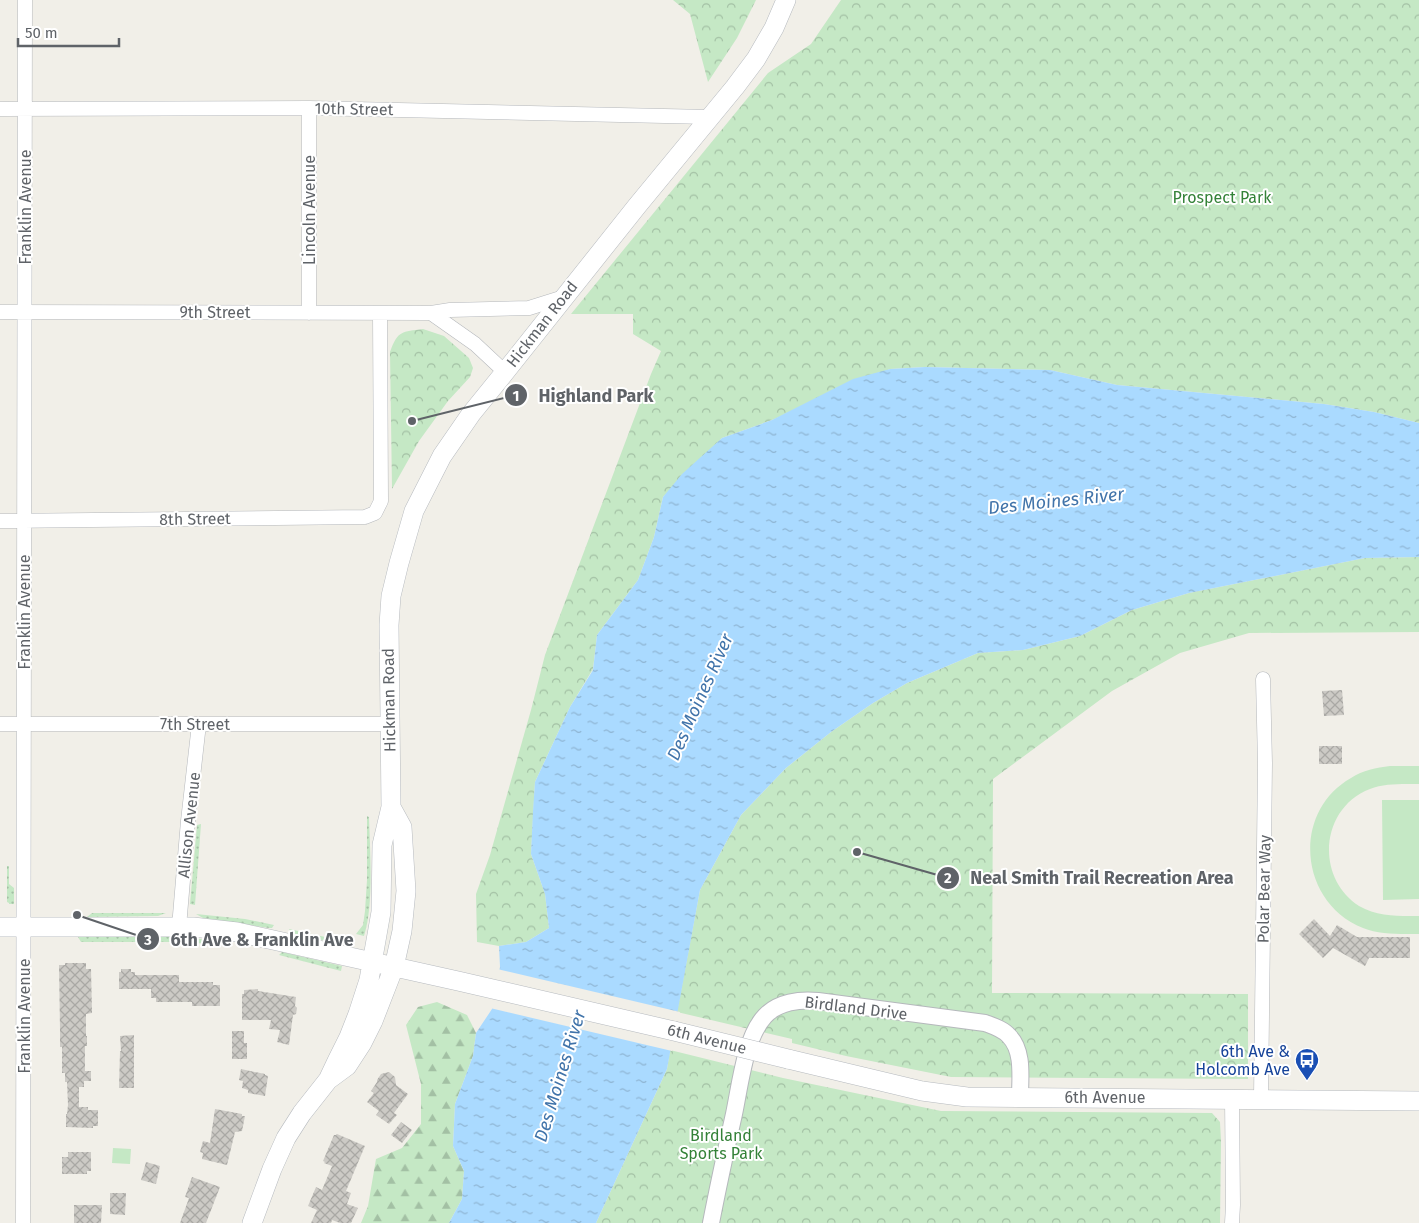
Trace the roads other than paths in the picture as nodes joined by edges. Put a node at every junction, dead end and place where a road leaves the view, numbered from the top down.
1 (25, 0) edge
2 (786, 0) edge
3 (309, 108) junction
4 (0, 109) edge
5 (25, 109) junction
6 (709, 117) junction
7 (564, 297) junction
8 (0, 312) edge
9 (24, 312) junction
10 (309, 313) junction
11 (380, 313) junction
12 (431, 313) junction
13 (505, 372) junction
14 (24, 520) junction
15 (0, 521) edge
16 (1264, 679) dead end
17 (0, 724) edge
18 (23, 724) junction
19 (199, 724) junction
20 (390, 724) junction
21 (391, 807) junction
22 (0, 927) edge
23 (24, 927) junction
24 (179, 927) junction
25 (373, 962) junction
26 (394, 967) junction
27 (328, 1080) junction
28 (1020, 1097) junction
29 (1232, 1098) junction
30 (1260, 1098) junction
31 (1419, 1101) edge
32 (23, 1223) edge
33 (252, 1223) edge
34 (711, 1223) edge
35 (1232, 1223) edge

1 - 5 street, Franklin Avenue
2 - 6 main road, Hickman Road
3 - 5 street, 10th Street
3 - 6 street, 10th Street
3 - 10 street, Lincoln Avenue
4 - 5 street, 10th Street
5 - 9 street, Franklin Avenue
6 - 7 main road, Hickman Road
7 - 12 street, 9th Street
7 - 13 main road, Hickman Road
8 - 9 street, 9th Street
9 - 10 street, 9th Street
9 - 14 street, Franklin Avenue
10 - 11 street, 9th Street
11 - 12 street, 9th Street
11 - 14 street, 8th Street
12 - 13 street
13 - 20 main road, Hickman Road
14 - 15 street, 8th Street
14 - 18 street, Franklin Avenue
16 - 30 street, Polar Bear Way
17 - 18 street, 7th Street
18 - 19 street, 7th Street
18 - 23 street, Franklin Avenue
19 - 20 street, 7th Street
19 - 24 street, Allison Avenue
20 - 21 main road, Hickman Road
21 - 25 main road, Hickman Road
21 - 26 main road, Hickman Road
22 - 23 main road, 6th Avenue
23 - 24 main road, 6th Avenue
23 - 32 street, Franklin Avenue
24 - 25 main road, 6th Avenue
25 - 26 main road, 6th Avenue
25 - 27 main road, Hickman Road
26 - 27 main road, Hickman Road
26 - 28 main road, 6th Avenue, bridge
27 - 33 main road
28 - 29 main road, 6th Avenue
28 - 34 street, Birdland Drive
29 - 30 main road, 6th Avenue
29 - 35 street
30 - 31 main road, 6th Avenue

